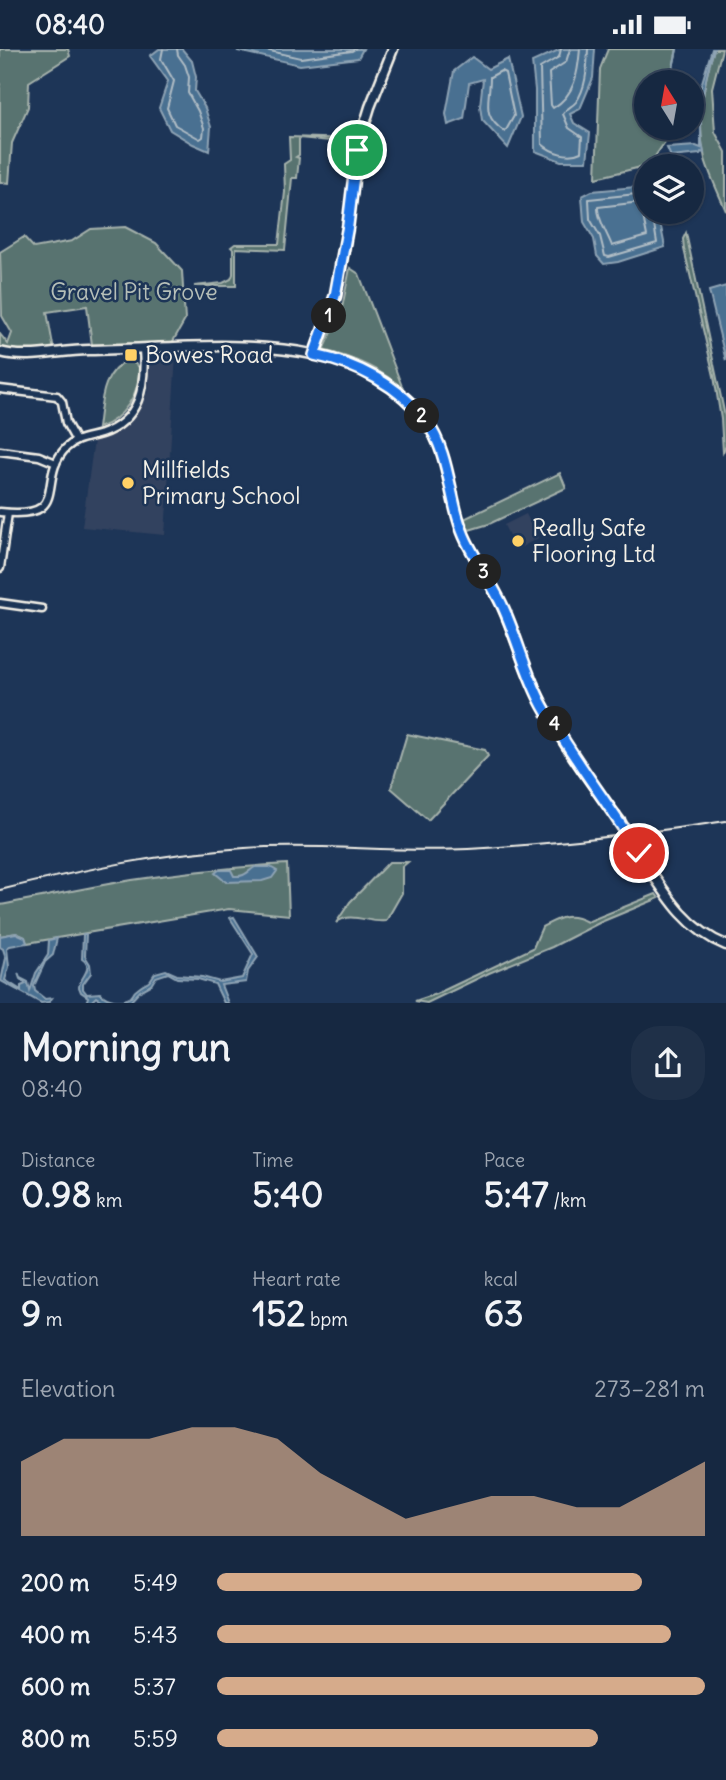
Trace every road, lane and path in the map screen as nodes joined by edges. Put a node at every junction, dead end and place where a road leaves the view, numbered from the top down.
1 (394, 49) edge
2 (143, 350) junction
3 (0, 352) edge
4 (314, 355) junction
5 (2, 389) edge
6 (3, 398) dead end
7 (76, 441) junction
8 (0, 451) edge
9 (57, 463) junction
10 (4, 512) edge
11 (0, 568) edge
12 (0, 603) edge
13 (39, 607) dead end
14 (726, 945) edge

1 - 4 street
2 - 3 street
2 - 4 street
2 - 7 street
4 - 14 street, bridge
5 - 6 street
5 - 7 street
7 - 9 street
8 - 9 street
9 - 10 street
10 - 11 street
12 - 13 street

